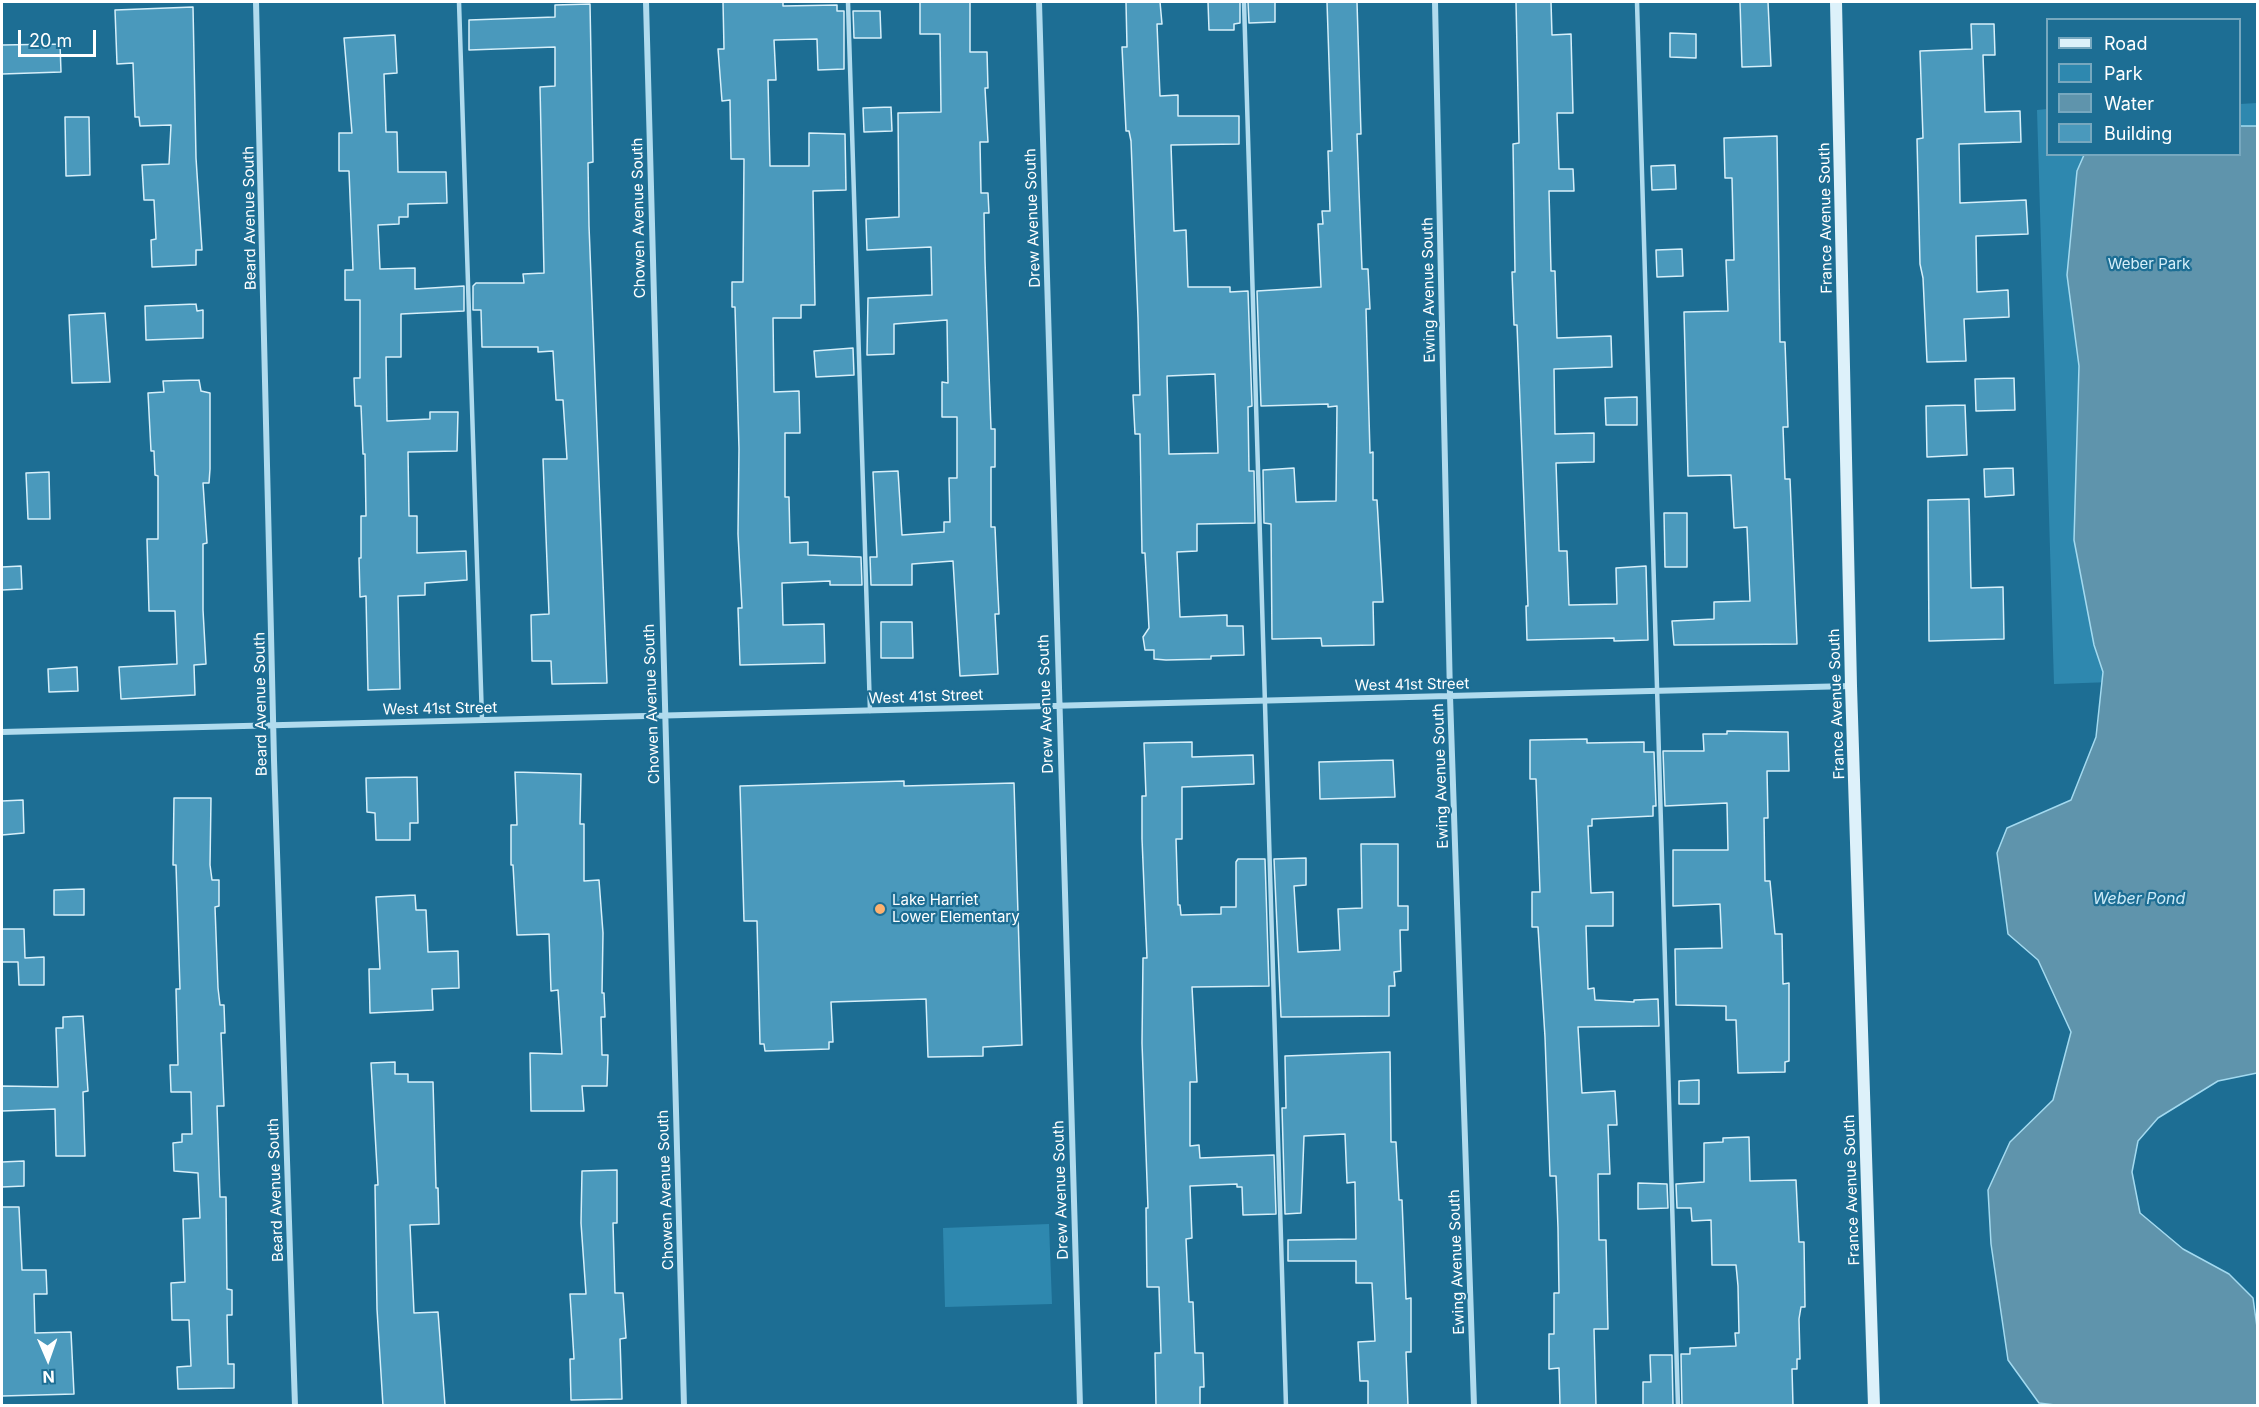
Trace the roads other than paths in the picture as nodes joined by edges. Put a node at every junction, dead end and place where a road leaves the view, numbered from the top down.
1 (256, 2) edge
2 (459, 2) edge
3 (646, 2) edge
4 (848, 2) edge
5 (1039, 2) edge
6 (1244, 2) edge
7 (1435, 2) edge
8 (1637, 2) edge
9 (1836, 2) edge
10 (1851, 686) junction
11 (1658, 691) junction
12 (1450, 696) junction
13 (1265, 701) junction
14 (1058, 706) junction
15 (870, 711) junction
16 (663, 716) junction
17 (482, 720) junction
18 (274, 725) junction
19 (2, 732) edge
20 (295, 1406) edge
21 (684, 1406) edge
22 (1080, 1406) edge
23 (1286, 1406) edge
24 (1474, 1406) edge
25 (1678, 1406) edge
26 (1874, 1406) edge

1 - 18 street, Beard Avenue South
2 - 17 lane
3 - 16 street, Chowen Avenue South
4 - 15 lane
5 - 14 street, Drew Avenue South
6 - 13 lane
7 - 12 street, Ewing Avenue South
8 - 11 lane
9 - 10 main road, France Avenue South
10 - 11 street, West 41st Street
10 - 26 main road, France Avenue South
11 - 12 street, West 41st Street
11 - 25 lane
12 - 13 street, West 41st Street
12 - 24 street, Ewing Avenue South
13 - 14 street, West 41st Street
13 - 23 lane
14 - 15 street, West 41st Street
14 - 22 street, Drew Avenue South
15 - 16 street, West 41st Street
16 - 17 street, West 41st Street
16 - 21 street, Chowen Avenue South
17 - 18 street, West 41st Street
18 - 19 street, West 41st Street
18 - 20 street, Beard Avenue South

